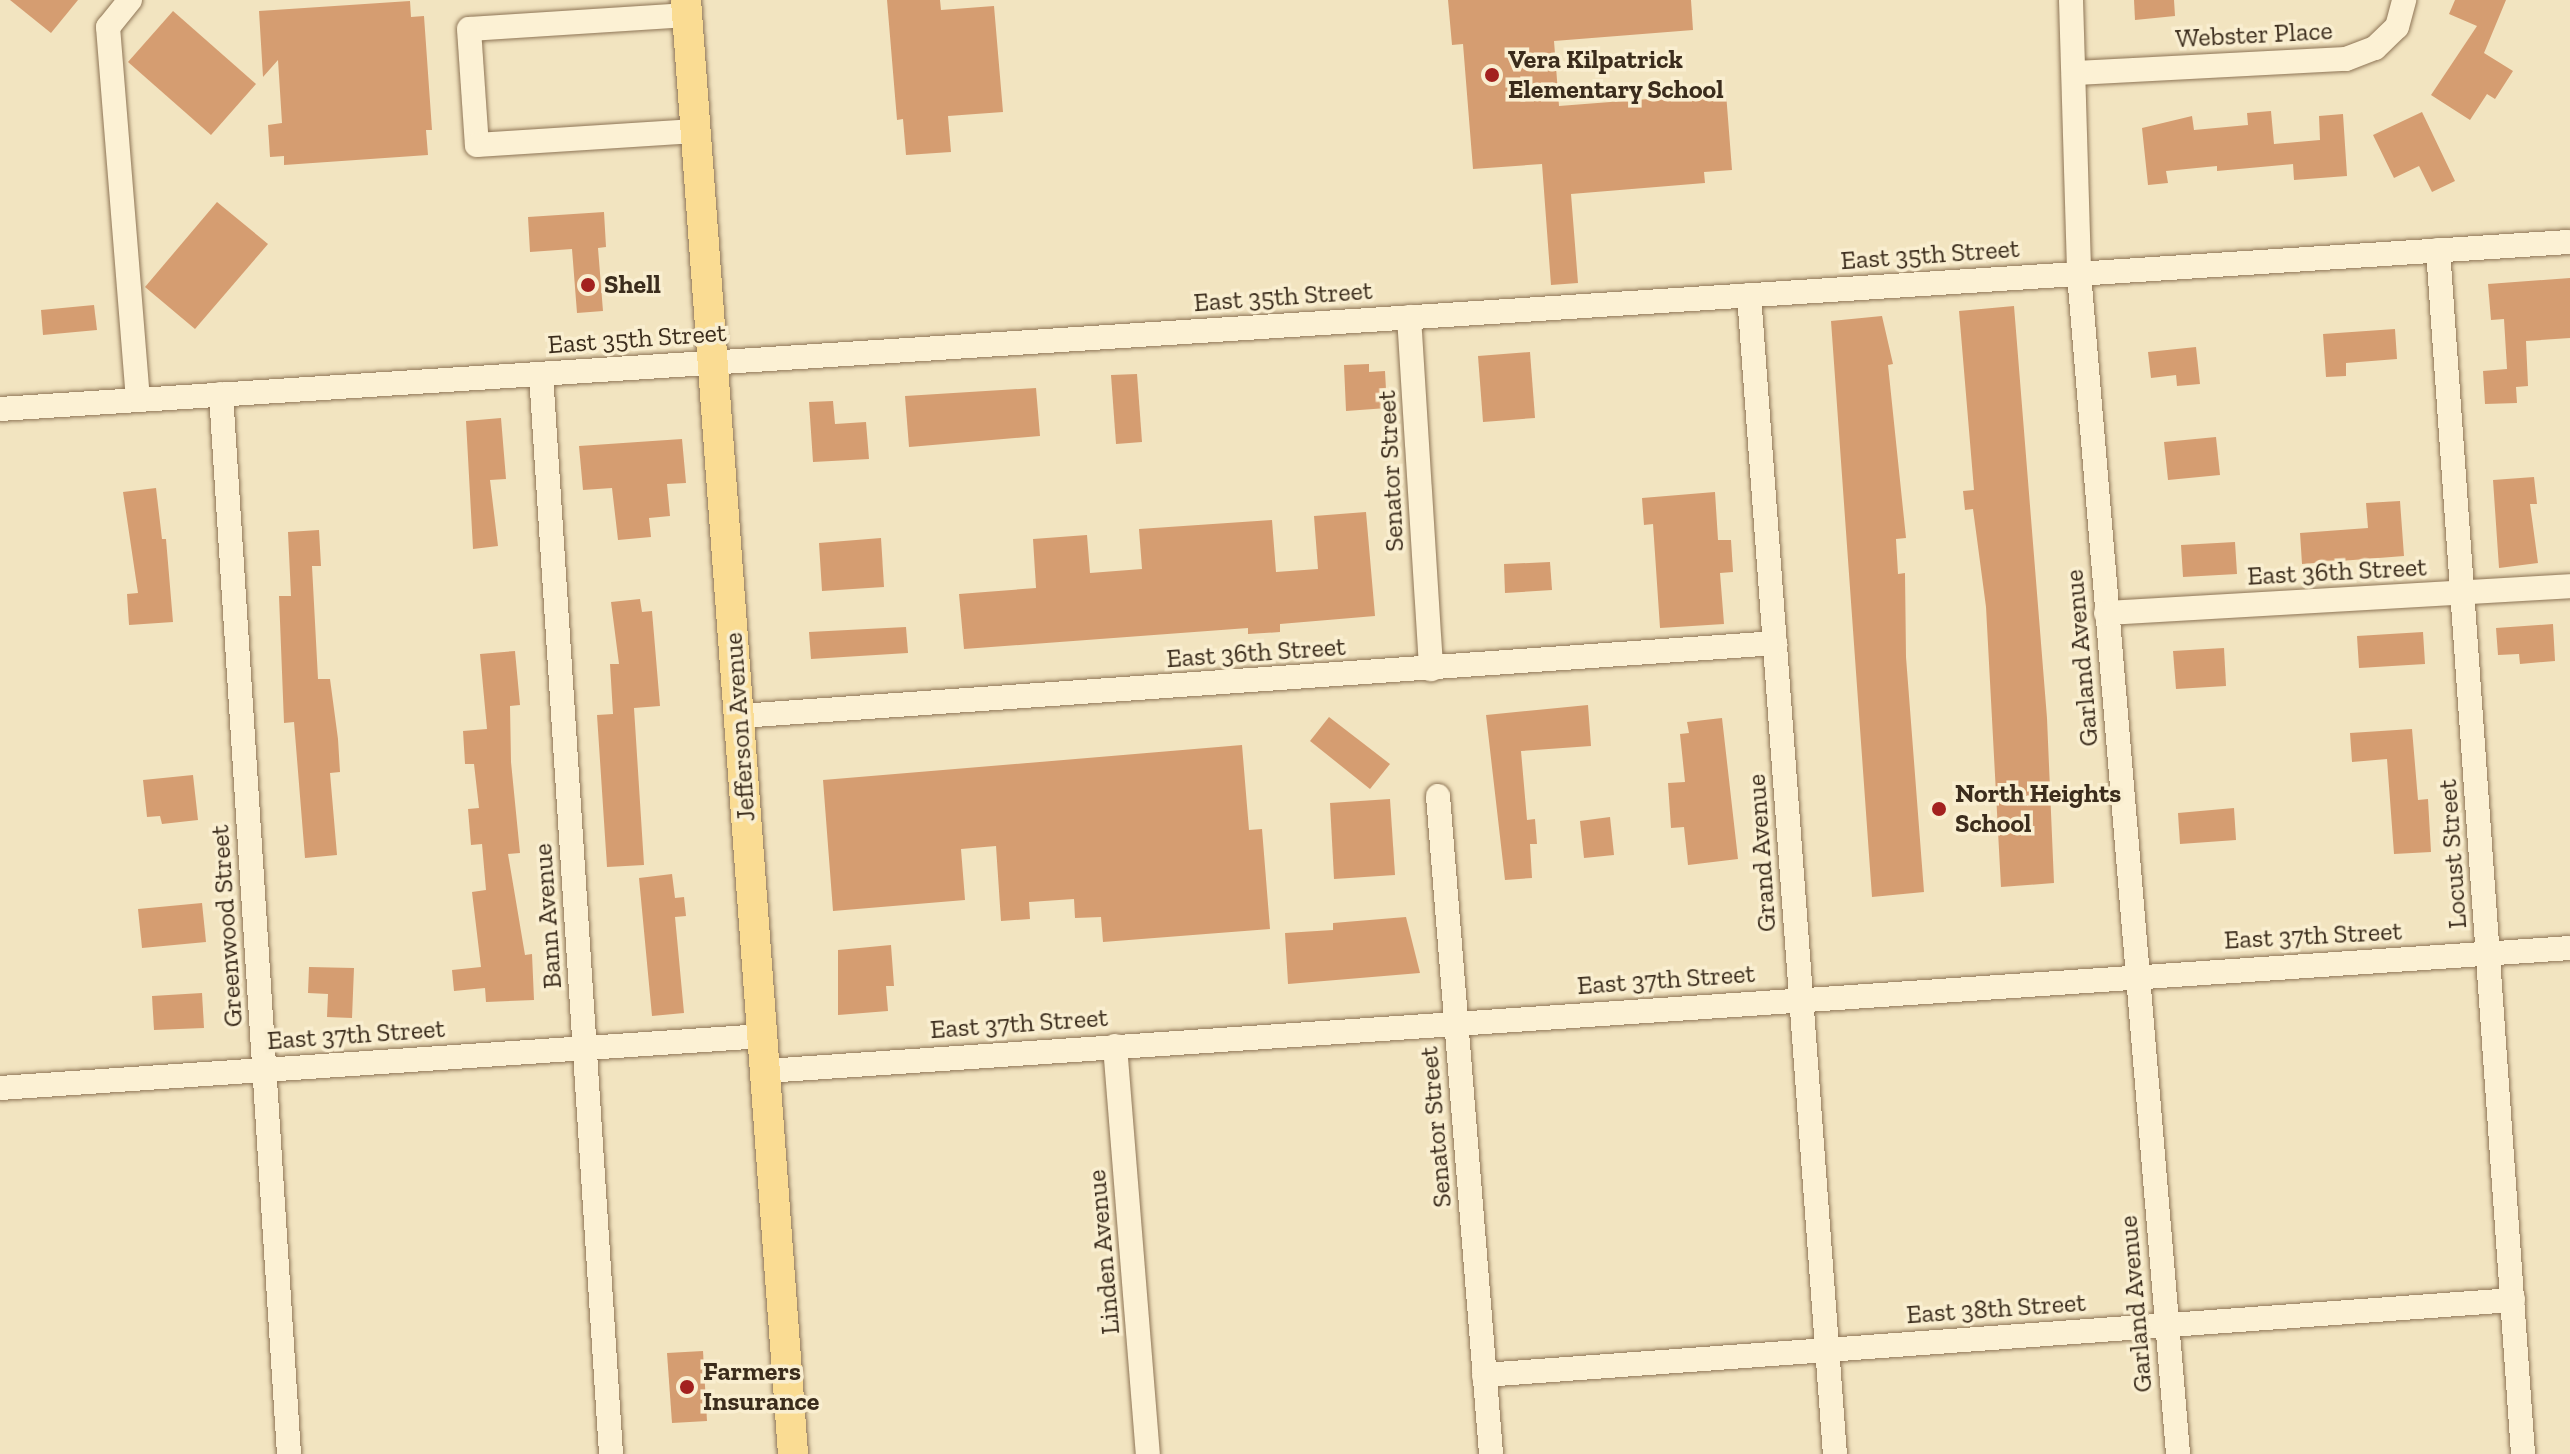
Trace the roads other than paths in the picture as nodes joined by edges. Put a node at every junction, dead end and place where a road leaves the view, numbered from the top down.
1 (130, 0) edge
2 (2071, 0) edge
3 (2404, 0) edge
4 (687, 8) edge
5 (2076, 73) junction
6 (695, 131) junction
7 (2570, 242) edge
8 (2438, 250) junction
9 (2079, 274) junction
10 (1749, 295) junction
11 (1409, 317) junction
12 (709, 363) junction
13 (541, 374) junction
14 (221, 394) junction
15 (138, 400) junction
16 (0, 409) edge
17 (2570, 586) edge
18 (2463, 593) junction
19 (2106, 613) junction
20 (1775, 643) junction
21 (1431, 669) junction
22 (740, 716) junction
23 (1438, 796) dead end
24 (2570, 948) edge
25 (2488, 954) junction
26 (2138, 974) junction
27 (1801, 999) junction
28 (1456, 1022) junction
29 (763, 1036) junction
30 (1115, 1046) junction
31 (584, 1048) junction
32 (265, 1070) junction
33 (766, 1071) junction
34 (0, 1088) edge
35 (2513, 1300) junction
36 (2164, 1325) junction
37 (1828, 1350) junction
38 (1484, 1375) junction
39 (289, 1454) edge
40 (611, 1454) edge
41 (793, 1454) edge
42 (1148, 1454) edge
43 (1491, 1454) edge
44 (1835, 1454) edge
45 (2178, 1454) edge
46 (2523, 1454) edge

1 - 15 street
2 - 5 street, Garland Avenue
3 - 5 street, Webster Place
4 - 6 main road, Jefferson Avenue
4 - 6 street
5 - 9 street, Garland Avenue
6 - 12 main road, Jefferson Avenue
7 - 8 street, East 35th Street
8 - 9 street, East 35th Street
8 - 18 street, Locust Street
9 - 10 street, East 35th Street
9 - 19 street, Garland Avenue
10 - 11 street, East 35th Street
10 - 20 street, Grand Avenue
11 - 12 street, East 35th Street
11 - 21 street, Senator Street
12 - 13 street, East 35th Street
12 - 22 main road, Jefferson Avenue
13 - 14 street, East 35th Street
13 - 31 street, Bann Avenue
14 - 15 street, East 35th Street
14 - 32 street, Greenwood Street
15 - 16 street, East 35th Street
17 - 18 street, East 36th Street
18 - 19 street, East 36th Street
18 - 25 street, Locust Street
19 - 26 street, Garland Avenue
20 - 21 street, East 36th Street
20 - 27 street, Grand Avenue
21 - 22 street, East 36th Street
22 - 29 main road, Jefferson Avenue
23 - 28 street, Senator Street
24 - 25 street, East 37th Street
25 - 26 street, East 37th Street
25 - 35 street, Locust Street
26 - 27 street, East 37th Street
26 - 36 street, Garland Avenue
27 - 28 street, East 37th Street
27 - 37 street, Grand Avenue
28 - 30 street, East 37th Street
28 - 38 street, Senator Street
29 - 31 street, East 37th Street
29 - 33 main road, Jefferson Avenue
30 - 33 street, East 37th Street
30 - 42 street, Linden Avenue
31 - 32 street, East 37th Street
31 - 40 street, Bann Avenue
32 - 34 street, East 37th Street
32 - 39 street, Greenwood Street
33 - 41 main road, Jefferson Avenue
35 - 36 street, East 38th Street
35 - 46 street, Locust Street
36 - 37 street, East 38th Street
36 - 45 street, Garland Avenue
37 - 38 street, East 38th Street
37 - 44 street, Grand Avenue
38 - 43 street, Senator Street

